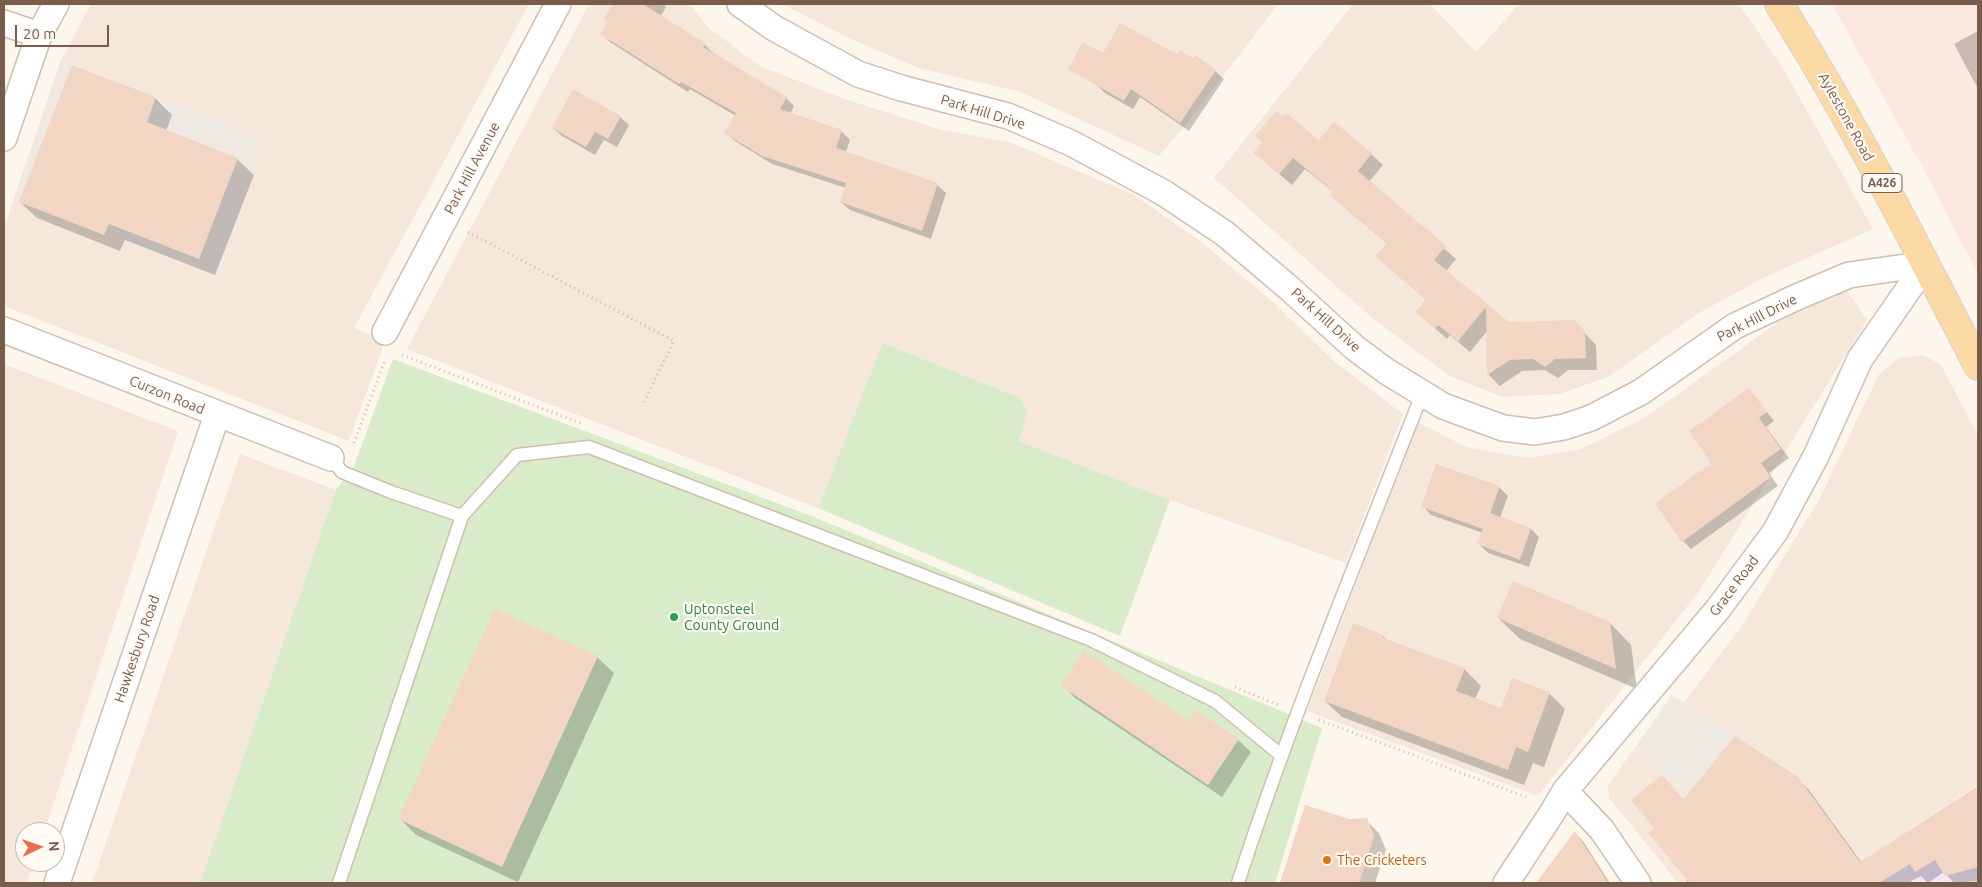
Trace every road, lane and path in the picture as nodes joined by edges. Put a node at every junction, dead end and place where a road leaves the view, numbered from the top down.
1 (56, 4) edge
2 (558, 4) edge
3 (740, 4) edge
4 (1779, 4) edge
5 (4, 23) edge
6 (39, 35) junction
7 (4, 138) edge
8 (445, 219) junction
9 (1926, 264) junction
10 (4, 330) edge
11 (385, 332) dead end
12 (1978, 366) edge
13 (1422, 394) junction
14 (644, 402) dead end
15 (217, 415) junction
16 (331, 458) joint
17 (462, 516) junction
18 (1282, 756) junction
19 (1565, 790) junction
20 (57, 883) edge
21 (339, 883) edge
22 (1238, 883) edge
23 (1506, 883) edge
24 (1638, 883) edge

1 - 6 street
2 - 8 street, Park Hill Avenue
3 - 13 street, Park Hill Drive
4 - 9 main road, Aylestone Road / A426
5 - 6 street
6 - 7 street
8 - 11 street, Park Hill Avenue
8 - 14 path
9 - 12 main road, Aylestone Road / A426
9 - 13 street, Park Hill Drive
9 - 19 street, Grace Road
10 - 15 street, Curzon Road
13 - 18 lane
15 - 16 street, Curzon Road
15 - 20 street, Hawkesbury Road
16 - 17 lane
17 - 18 lane
17 - 21 lane
18 - 22 lane
19 - 23 street, Grace Road
19 - 24 street

